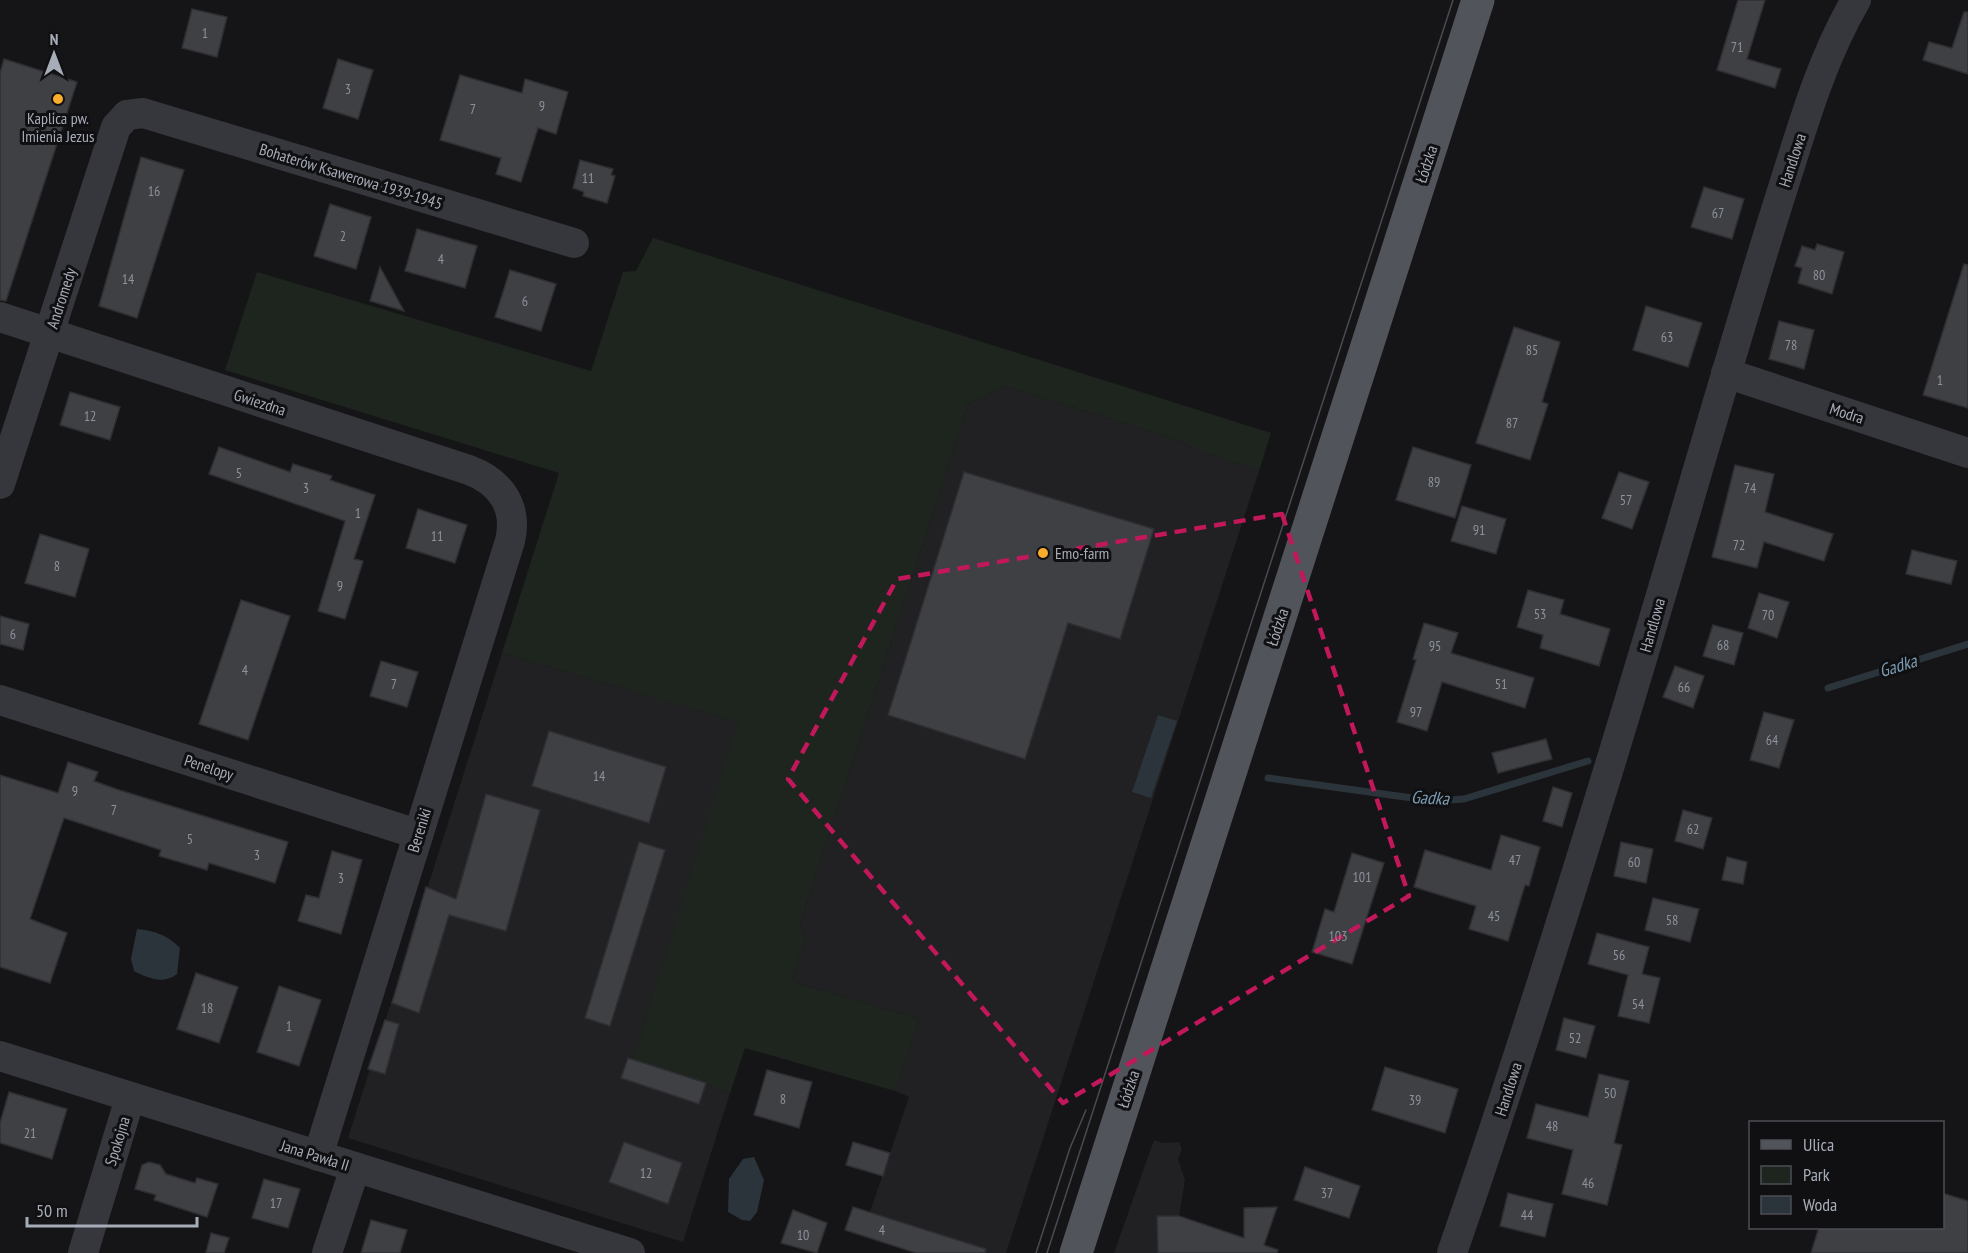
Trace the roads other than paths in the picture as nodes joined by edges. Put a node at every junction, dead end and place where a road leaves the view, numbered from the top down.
1 (1478, 0) edge
2 (1856, 0) edge
3 (127, 115) joint
4 (574, 243) dead end
5 (0, 317) edge
6 (49, 334) junction
7 (1726, 373) junction
8 (1968, 453) edge
9 (0, 484) edge
10 (509, 503) joint
11 (0, 700) edge
12 (417, 834) junction
13 (0, 1056) edge
14 (130, 1098) junction
15 (318, 1156) junction
16 (355, 1168) junction
17 (83, 1253) edge
18 (327, 1253) edge
19 (630, 1253) edge
20 (1076, 1253) edge
21 (1452, 1253) edge

1 - 20 main road, Łódzka
2 - 7 street, Handlowa
3 - 4 street, Bohaterów Ksawerowa 1939-1945
3 - 6 street, Andromedy
5 - 6 street, Gwiezdna
6 - 9 street, Andromedy
6 - 10 street, Gwiezdna
7 - 8 street, Modra
7 - 21 street, Handlowa
10 - 12 street, Bereniki
11 - 12 street, Penelopy
12 - 15 street, Bereniki
13 - 14 street, Jana Pawła II
14 - 15 street, Jana Pawła II
14 - 17 street, Spokojna
15 - 16 street, Jana Pawła II
16 - 18 street
16 - 19 street, Jana Pawła II

